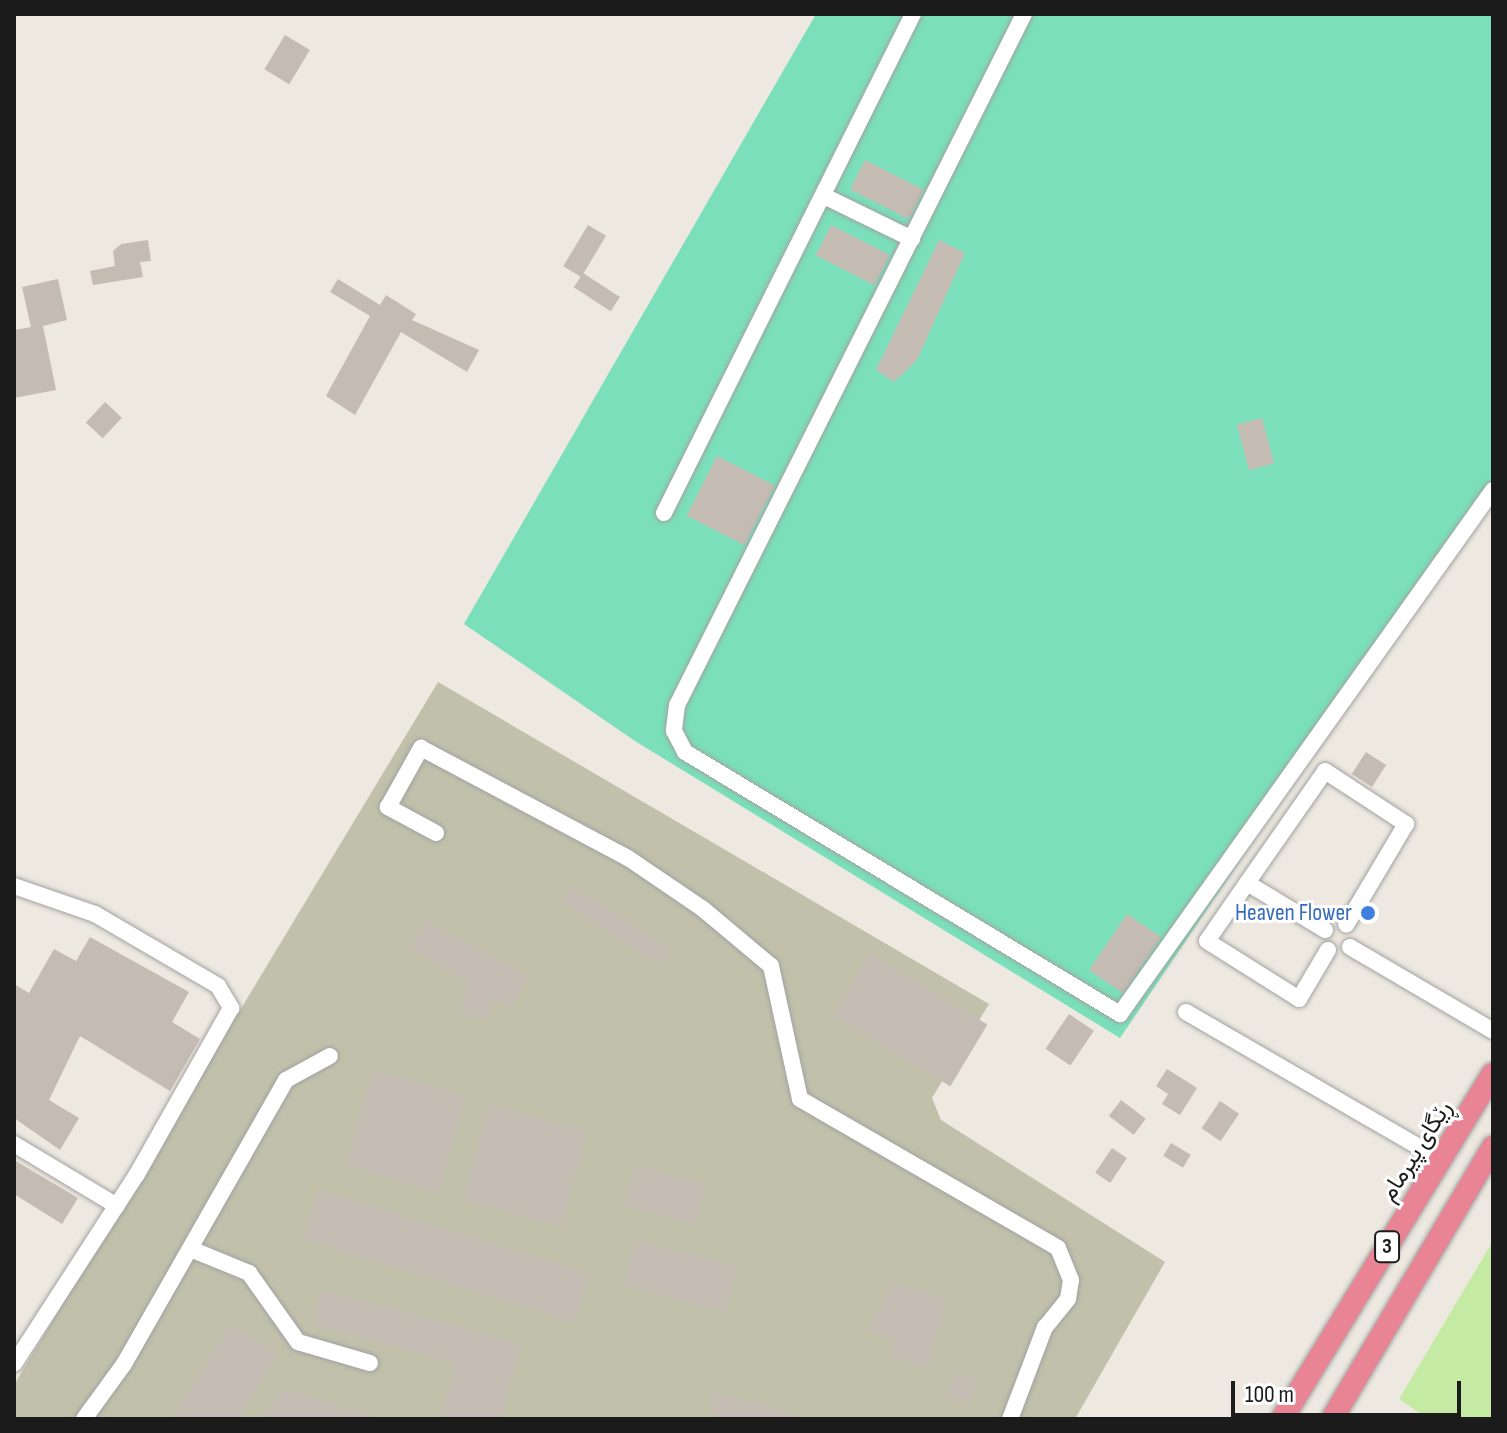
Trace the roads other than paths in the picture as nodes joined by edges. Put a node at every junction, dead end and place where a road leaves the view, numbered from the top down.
1 (913, 14) edge
2 (1024, 14) edge
3 (824, 196) junction
4 (912, 239) junction
5 (1493, 490) edge
6 (664, 513) dead end
7 (436, 833) dead end
8 (1247, 883) junction
9 (14, 886) edge
10 (1346, 925) junction
11 (1325, 930) junction
12 (1350, 947) junction
13 (1328, 950) junction
14 (1186, 1012) dead end
15 (1493, 1031) edge
16 (330, 1056) dead end
17 (1493, 1074) edge
18 (14, 1144) edge
19 (1493, 1147) edge
20 (1441, 1160) junction
21 (117, 1206) junction
22 (193, 1250) junction
23 (370, 1363) dead end
24 (14, 1364) edge
25 (84, 1419) edge
26 (1010, 1419) edge
27 (1282, 1419) edge
28 (1332, 1419) edge

1 - 3 street
2 - 4 street
3 - 4 street
3 - 6 street
4 - 5 street
7 - 26 street
8 - 10 street
8 - 11 street
8 - 13 street
9 - 21 street
10 - 11 street
10 - 12 street
11 - 13 street
12 - 13 street
12 - 15 street
14 - 20 street
16 - 22 street
17 - 20 highway, ڕێگای پیرمام / 3
18 - 21 street
19 - 28 highway, 3
20 - 27 highway, ڕێگای پیرمام / 3
21 - 24 street
22 - 23 street
22 - 25 street

